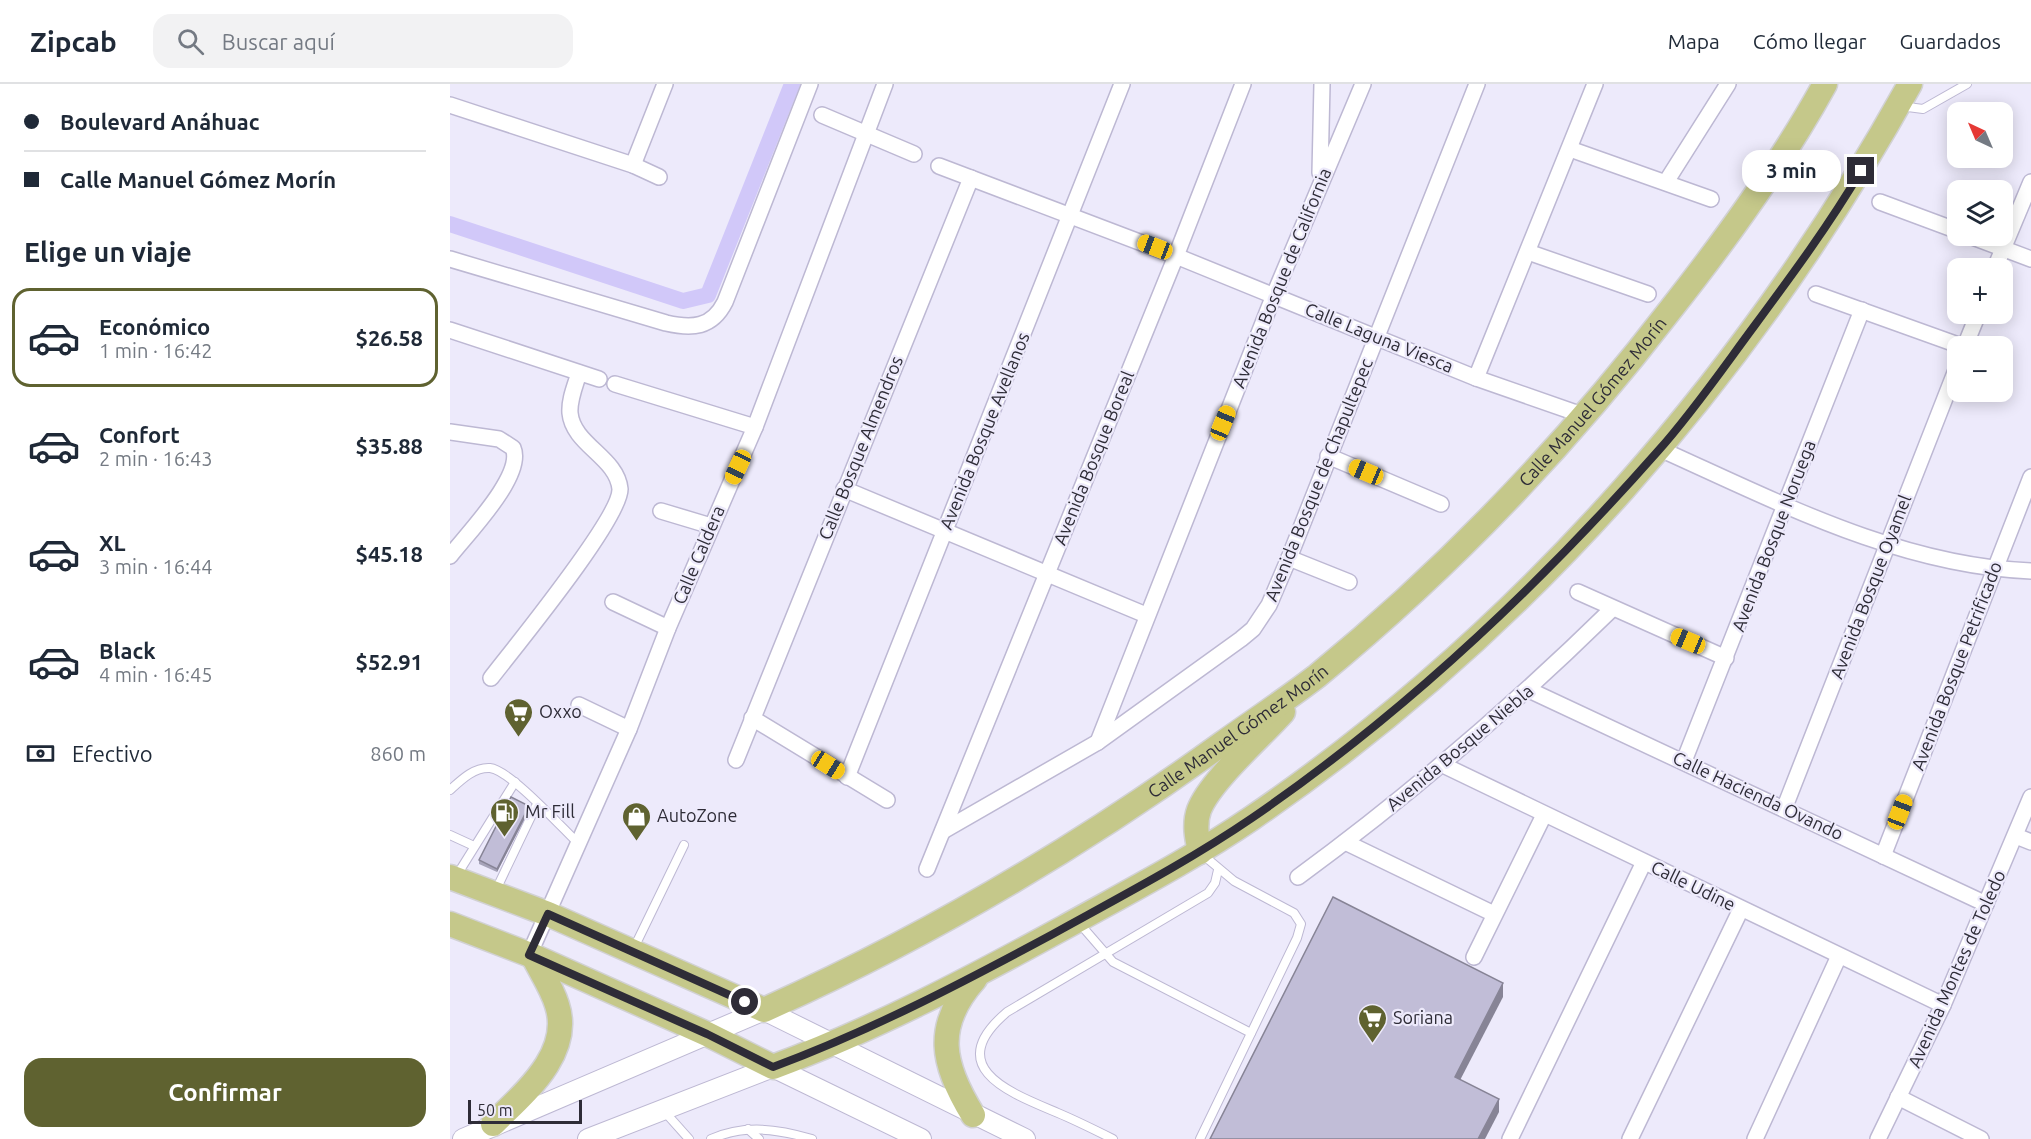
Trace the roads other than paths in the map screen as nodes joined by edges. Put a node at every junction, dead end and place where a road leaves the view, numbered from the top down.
1 (665, 84) edge
2 (810, 84) edge
3 (885, 84) edge
4 (1122, 84) edge
5 (1243, 84) edge
6 (1322, 84) edge
7 (1363, 84) edge
8 (1477, 84) edge
9 (1595, 84) edge
10 (1728, 84) edge
11 (1825, 84) edge
12 (1910, 84) edge
13 (1967, 84) edge
14 (450, 105) edge
15 (1898, 106) junction
16 (822, 115) dead end
17 (867, 134) junction
18 (1570, 149) junction
19 (914, 154) dead end
20 (633, 165) junction
21 (939, 166) dead end
22 (659, 177) dead end
23 (971, 178) junction
24 (1666, 182) junction
25 (2031, 182) edge
26 (1319, 188) junction
27 (1711, 199) dead end
28 (1880, 202) dead end
29 (1070, 214) junction
30 (1947, 227) edge
31 (1998, 246) edge
32 (2003, 248) junction
33 (1528, 252) junction
34 (1176, 256) junction
35 (1999, 258) edge
36 (450, 259) edge
37 (2031, 259) edge
38 (1648, 294) dead end
39 (1816, 294) dead end
40 (1274, 295) junction
41 (1862, 310) junction
42 (450, 330) edge
43 (1375, 339) junction
44 (1947, 340) edge
45 (579, 374) junction
46 (1476, 378) junction
47 (599, 379) dead end
48 (615, 384) dead end
49 (1947, 393) edge
50 (1585, 416) junction
51 (755, 427) junction
52 (450, 432) edge
53 (1660, 449) junction
54 (1328, 456) junction
55 (2031, 477) edge
56 (843, 489) junction
57 (1441, 504) dead end
58 (1785, 505) junction
59 (661, 511) dead end
60 (711, 526) junction
61 (945, 531) junction
62 (1888, 544) junction
63 (450, 556) edge
64 (1290, 558) junction
65 (1995, 570) junction
66 (2031, 571) edge
67 (1046, 574) junction
68 (1349, 582) dead end
69 (1578, 592) dead end
70 (613, 602) dead end
71 (1612, 609) junction
72 (1146, 615) junction
73 (668, 628) junction
74 (1726, 657) junction
75 (1315, 677) junction
76 (491, 678) dead end
77 (1529, 690) junction
78 (579, 705) dead end
79 (752, 718) junction
80 (629, 729) junction
81 (1098, 742) junction
82 (736, 760) dead end
83 (1684, 761) junction
84 (1443, 765) junction
85 (847, 777) junction
86 (515, 782) junction
87 (450, 790) edge
88 (2031, 797) edge
89 (887, 800) dead end
90 (537, 804) junction
91 (1784, 809) junction
92 (1544, 815) junction
93 (943, 831) junction
94 (450, 835) edge
95 (2016, 836) junction
96 (1345, 842) junction
97 (2031, 842) edge
98 (579, 844) junction
99 (684, 845) dead end
100 (474, 846) junction
101 (1200, 852) junction
102 (1883, 856) junction
103 (1644, 862) junction
104 (927, 869) dead end
105 (1218, 870) junction
106 (1298, 877) dead end
107 (453, 878) edge
108 (494, 893) junction
109 (1986, 904) junction
110 (1742, 909) junction
111 (548, 914) junction
112 (1494, 914) junction
113 (1077, 920) junction
114 (450, 924) edge
115 (632, 951) junction
116 (531, 955) junction
117 (1105, 955) junction
118 (1839, 956) junction
119 (1474, 957) dead end
120 (979, 974) junction
121 (1943, 1005) junction
122 (764, 1010) junction
123 (1251, 1033) junction
124 (707, 1034) junction
125 (835, 1044) junction
126 (773, 1067) junction
127 (1898, 1097) junction
128 (663, 1110) junction
129 (973, 1114) junction
130 (493, 1124) junction
131 (748, 1129) junction
132 (897, 1133) edge
133 (463, 1139) edge
134 (588, 1139) edge
135 (689, 1139) edge
136 (711, 1139) edge
137 (759, 1139) edge
138 (812, 1139) edge
139 (921, 1139) edge
140 (1025, 1139) edge
141 (1113, 1139) edge
142 (1200, 1139) edge
143 (1510, 1139) edge
144 (1630, 1139) edge
145 (1755, 1139) edge
146 (1878, 1139) edge
147 (1981, 1139) edge

1 - 20 street
2 - 36 street
3 - 17 street, Calle Caldera
4 - 29 street, Avenida Bosque Avellanos
5 - 34 street, Avenida Bosque Boreal
6 - 26 street
7 - 26 street, Avenida Bosque de California
8 - 43 street, Avenida Bosque de Chapultepec
9 - 18 street
10 - 24 street
11 - 50 main road, Calle Manuel Gómez Morín
12 - 15 main road
13 - 15 lane
14 - 20 street
15 - 53 main road
16 - 17 street
17 - 19 street
17 - 51 street, Calle Caldera
18 - 24 street
18 - 33 street
20 - 22 street
21 - 23 street, Calle Laguna Viesca
23 - 29 street, Calle Laguna Viesca
23 - 56 street, Calle Bosque Almendros
24 - 27 street
25 - 32 street
26 - 40 street, Avenida Bosque de California
28 - 30 street
29 - 34 street, Calle Laguna Viesca
29 - 61 street, Avenida Bosque Avellanos
31 - 32 street
32 - 35 street
32 - 37 street
33 - 38 street
33 - 46 street
34 - 40 street, Calle Laguna Viesca
34 - 67 street, Avenida Bosque Boreal
39 - 41 street
40 - 43 street, Calle Laguna Viesca
40 - 72 street, Avenida Bosque de California
41 - 44 street
41 - 58 street, Avenida Bosque Noruega
42 - 45 street
43 - 46 street, Calle Laguna Viesca
43 - 54 street, Avenida Bosque de Chapultepec
45 - 47 street
45 - 76 street
46 - 50 street, Calle Laguna Viesca
48 - 51 street
49 - 62 street, Avenida Bosque Oyamel
50 - 75 main road, Calle Manuel Gómez Morín
51 - 60 street, Calle Caldera
52 - 63 street
53 - 58 street
53 - 101 main road
54 - 57 street
54 - 64 street, Avenida Bosque de Chapultepec
55 - 65 street, Avenida Bosque Petrificado
56 - 61 street
56 - 79 street, Calle Bosque Almendros
58 - 62 street
58 - 74 street, Avenida Bosque Noruega
59 - 60 street
60 - 73 street, Calle Caldera
61 - 67 street
61 - 85 street, Avenida Bosque Avellanos
62 - 65 street
62 - 91 street, Avenida Bosque Oyamel
64 - 68 street
64 - 81 street, Avenida Bosque de Chapultepec
65 - 66 street
65 - 102 street, Avenida Bosque Petrificado
67 - 72 street
67 - 93 street, Avenida Bosque Boreal
69 - 71 street
70 - 73 street
71 - 74 street
71 - 77 street, Avenida Bosque Niebla
72 - 81 street, Avenida Bosque de California
73 - 80 street, Calle Caldera
74 - 83 street, Avenida Bosque Noruega
75 - 101 main road
75 - 122 main road, Calle Manuel Gómez Morín
77 - 83 street, Calle Hacienda Ovando
77 - 84 street, Avenida Bosque Niebla
78 - 80 street
79 - 82 street, Calle Bosque Almendros
79 - 85 street
80 - 98 street, Calle Caldera
81 - 93 street, Avenida Bosque de Chapultepec
83 - 91 street, Calle Hacienda Ovando
84 - 92 street, Calle Udine
84 - 96 street, Avenida Bosque Niebla
85 - 89 street
86 - 87 lane
86 - 90 lane
86 - 100 lane
88 - 95 street, Avenida Montes de Toledo
90 - 98 lane
90 - 108 lane
91 - 102 street, Calle Hacienda Ovando
92 - 103 street, Calle Udine
92 - 112 street
93 - 104 street, Avenida Bosque Boreal
94 - 100 lane
95 - 97 street
95 - 109 street, Avenida Montes de Toledo
96 - 106 street, Avenida Bosque Niebla
96 - 112 street
98 - 111 street, Calle Caldera
99 - 115 lane
100 - 107 lane
101 - 105 lane
101 - 113 main road
102 - 109 street, Calle Hacienda Ovando
103 - 110 street, Calle Udine
103 - 143 street
105 - 117 lane
105 - 123 lane
107 - 108 main road
108 - 111 main road
109 - 121 street, Avenida Montes de Toledo
110 - 118 street, Calle Udine
110 - 144 street
111 - 115 main road
111 - 116 street, Calle Caldera
112 - 119 street
113 - 117 lane
113 - 120 main road
114 - 116 main road
115 - 122 main road
116 - 124 main road
116 - 130 main road
117 - 123 lane
117 - 141 lane
118 - 121 street, Calle Udine
118 - 145 street
120 - 125 main road
120 - 129 main road
121 - 127 street, Avenida Montes de Toledo
122 - 124 street, Calle Manuel Gómez Morín
122 - 125 street
123 - 142 lane
124 - 126 main road
124 - 130 street, Calle Manuel Gómez Morín
125 - 126 main road
125 - 129 street
126 - 128 street
126 - 132 street
127 - 146 street, Avenida Montes de Toledo
127 - 147 street
128 - 134 street
128 - 135 lane
129 - 140 street
130 - 133 street, Calle Manuel Gómez Morín
131 - 136 lane
131 - 137 lane
131 - 138 lane
132 - 139 street

